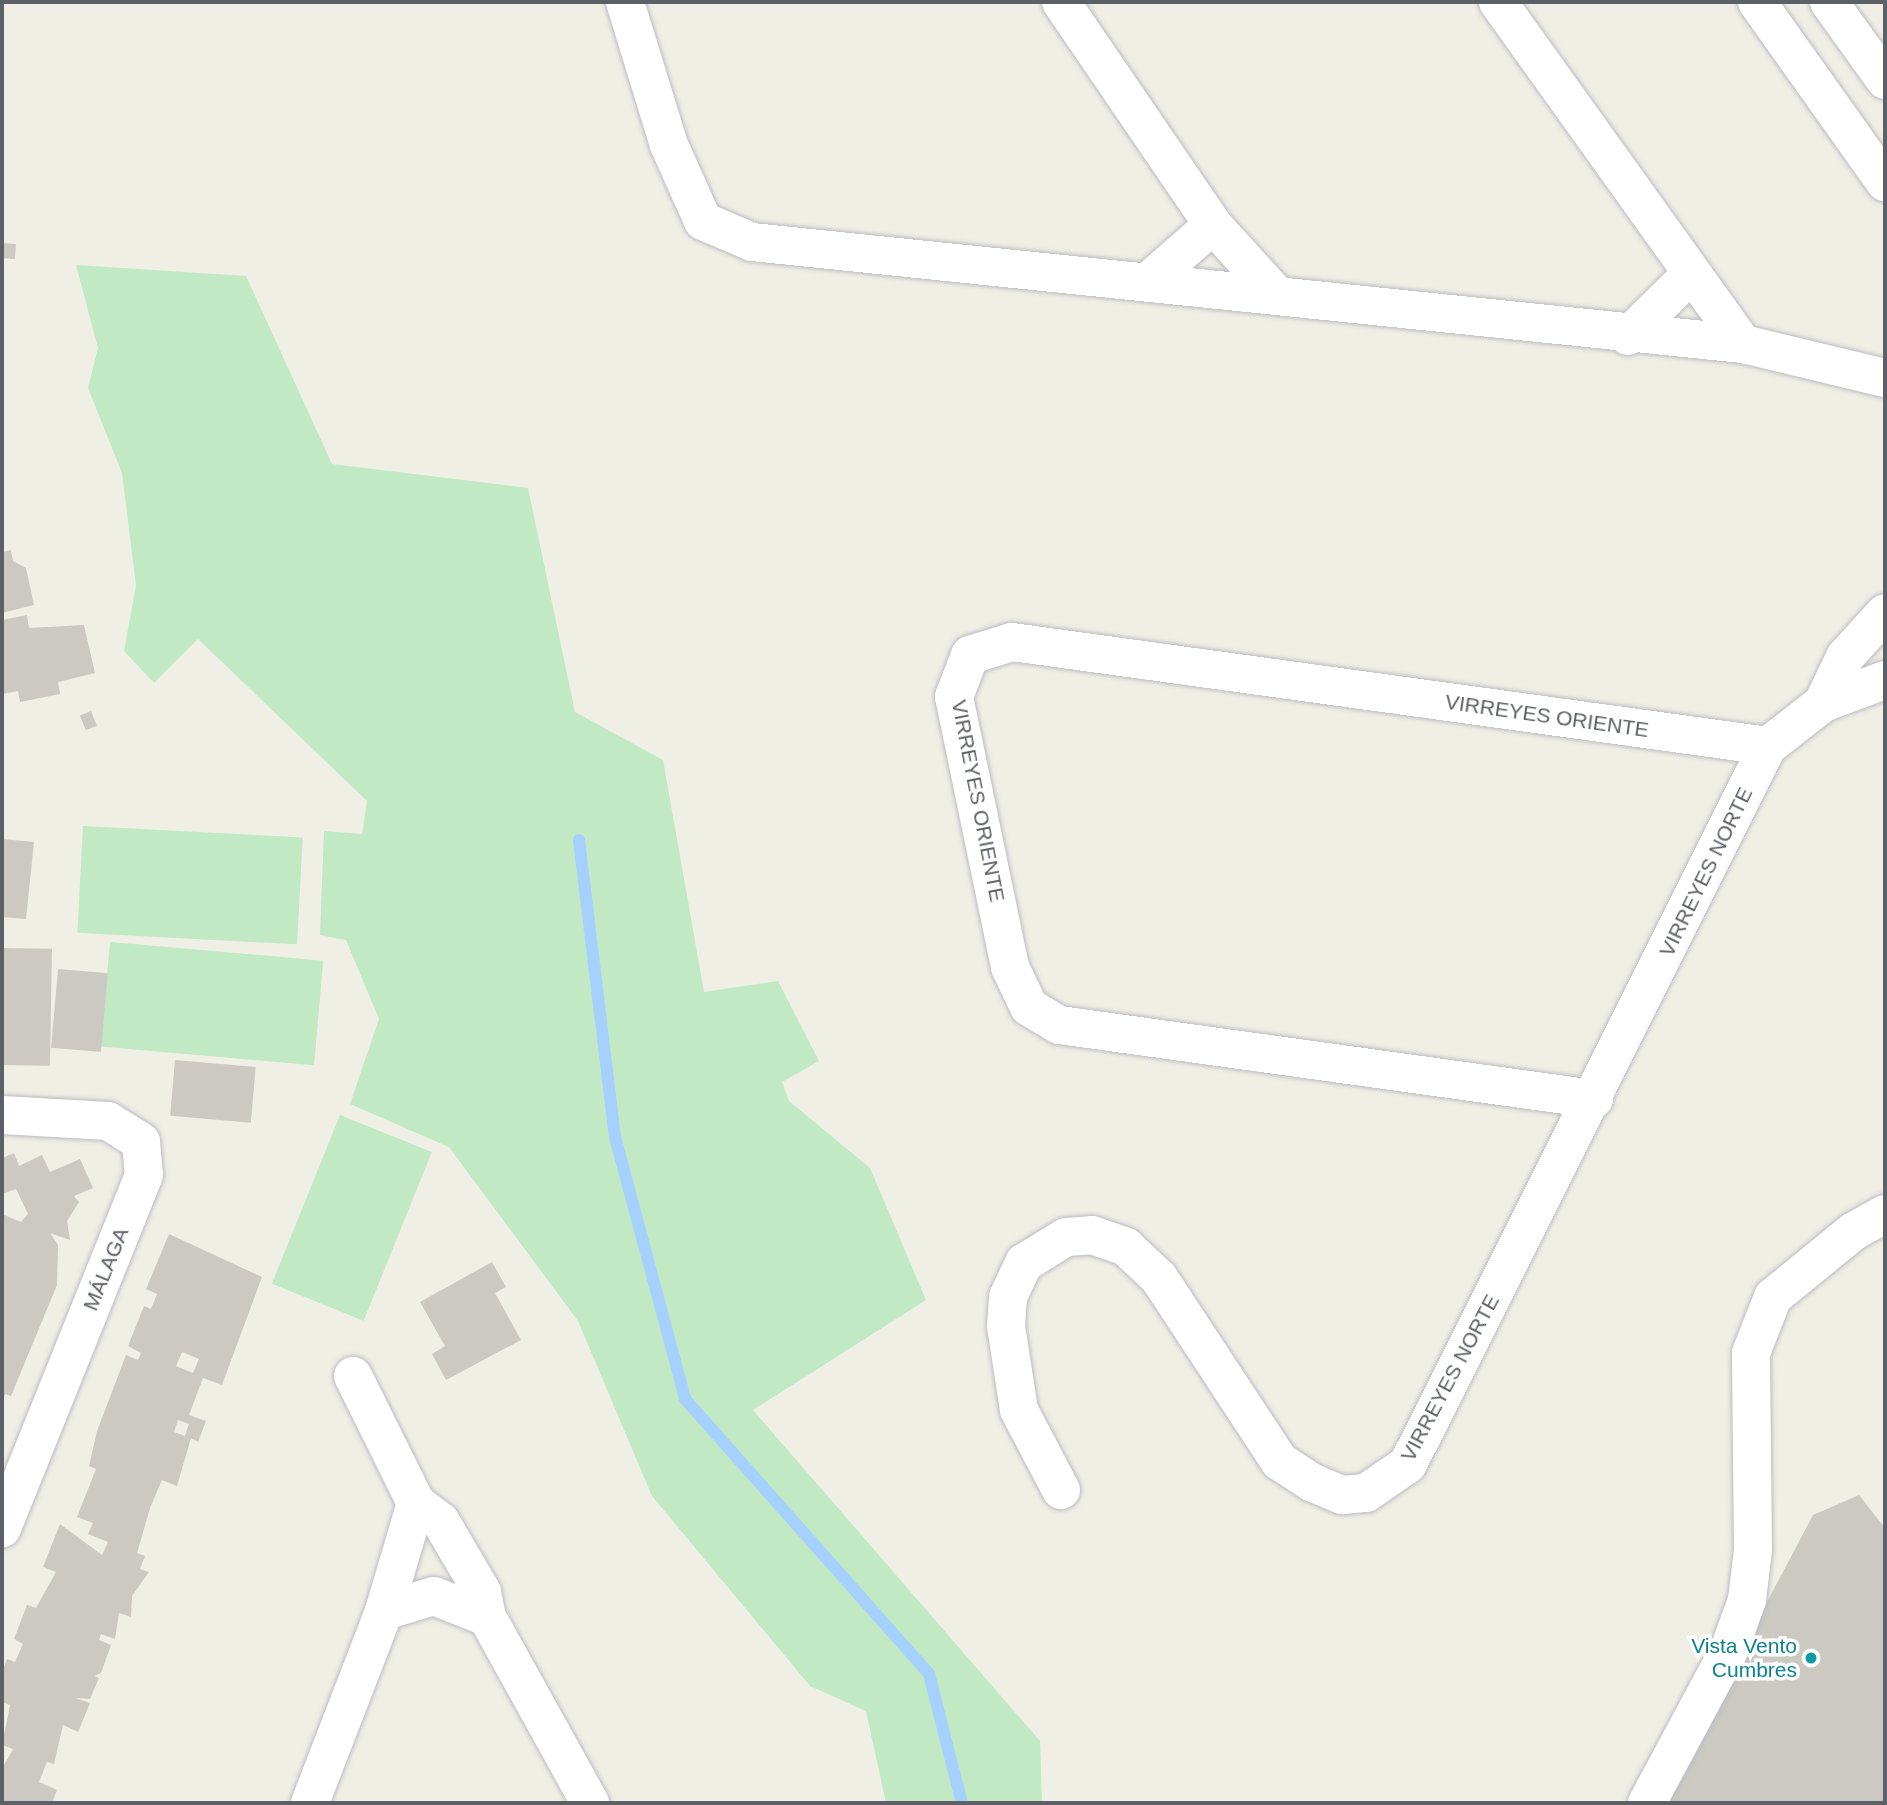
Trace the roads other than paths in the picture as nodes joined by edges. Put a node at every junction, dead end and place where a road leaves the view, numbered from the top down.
1 (625, 2) edge
2 (1061, 2) edge
3 (1498, 2) edge
4 (1757, 2) edge
5 (1829, 2) edge
6 (1885, 80) edge
7 (1885, 183) edge
8 (1213, 225) junction
9 (1690, 275) junction
10 (1151, 279) junction
11 (1274, 292) junction
12 (1628, 337) junction
13 (1743, 344) junction
14 (1885, 378) edge
15 (1885, 613) edge
16 (1885, 680) edge
17 (1823, 703) junction
18 (1768, 746) junction
19 (1594, 1099) junction
20 (2, 1115) edge
21 (1885, 1214) edge
22 (353, 1376) dead end
23 (1061, 1490) dead end
24 (416, 1503) junction
25 (2, 1529) edge
26 (384, 1611) junction
27 (487, 1616) junction
28 (310, 1803) edge
29 (590, 1803) edge
30 (1647, 1803) edge

1 - 10 street
2 - 8 street
3 - 9 street
4 - 7 street
5 - 6 street
8 - 10 street
8 - 11 street
9 - 12 street
9 - 13 street
10 - 11 street
11 - 12 street
12 - 13 street
13 - 14 street
15 - 17 street, VIRREYES NORTE
16 - 17 street, VIRREYES NORTE
17 - 18 street, VIRREYES NORTE
18 - 19 street, VIRREYES NORTE
18 - 19 street, VIRREYES ORIENTE
19 - 23 street, VIRREYES NORTE
20 - 25 street, MÁLAGA
21 - 30 street
22 - 24 street
24 - 26 street
24 - 27 street
26 - 27 street
26 - 28 street
27 - 29 street

